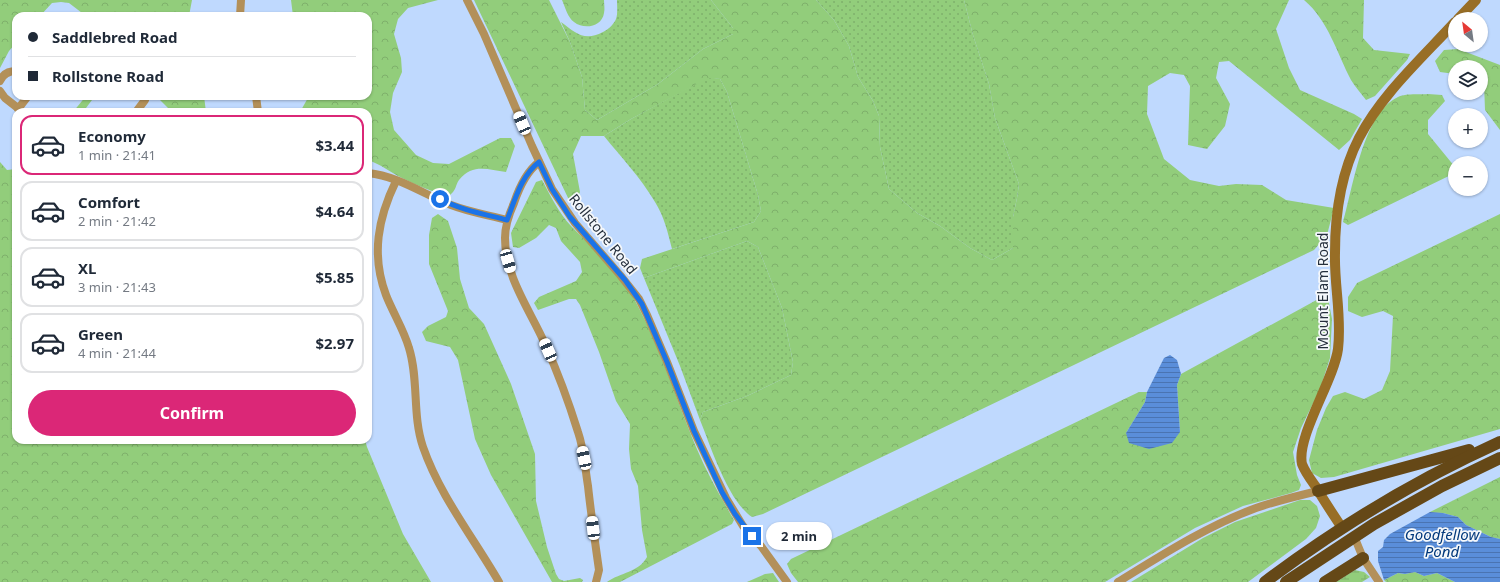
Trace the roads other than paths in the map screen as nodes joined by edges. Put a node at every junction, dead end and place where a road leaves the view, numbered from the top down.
1 (241, 0) edge
2 (468, 0) edge
3 (1476, 0) edge
4 (240, 12) edge
5 (1465, 12) edge
6 (1448, 30) edge
7 (12, 72) edge
8 (0, 82) edge
9 (0, 91) edge
10 (145, 100) dead end
11 (18, 108) edge
12 (139, 108) edge
13 (539, 162) junction
14 (372, 174) edge
15 (396, 181) junction
16 (507, 220) junction
17 (1500, 441) edge
18 (1500, 458) edge
19 (1318, 491) junction
20 (1342, 528) junction
21 (1354, 536) junction
22 (1363, 558) junction
23 (499, 582) edge
24 (596, 582) edge
25 (787, 582) edge
26 (1118, 582) edge
27 (1265, 582) edge
28 (1286, 582) edge
29 (1325, 582) edge
30 (1379, 582) edge

1 - 4 street
2 - 13 street, Rollstone Road
3 - 5 main road
6 - 19 main road, Mount Elam Road
7 - 8 street
9 - 11 street
10 - 12 street
13 - 16 street
13 - 25 street, Rollstone Road
14 - 15 street
15 - 16 street
15 - 23 street
16 - 24 street
17 - 19 highway
17 - 20 highway
18 - 21 highway
19 - 20 main road, Mount Elam Road
19 - 26 street
20 - 27 highway
21 - 22 street
21 - 28 highway
22 - 29 highway
22 - 30 street

